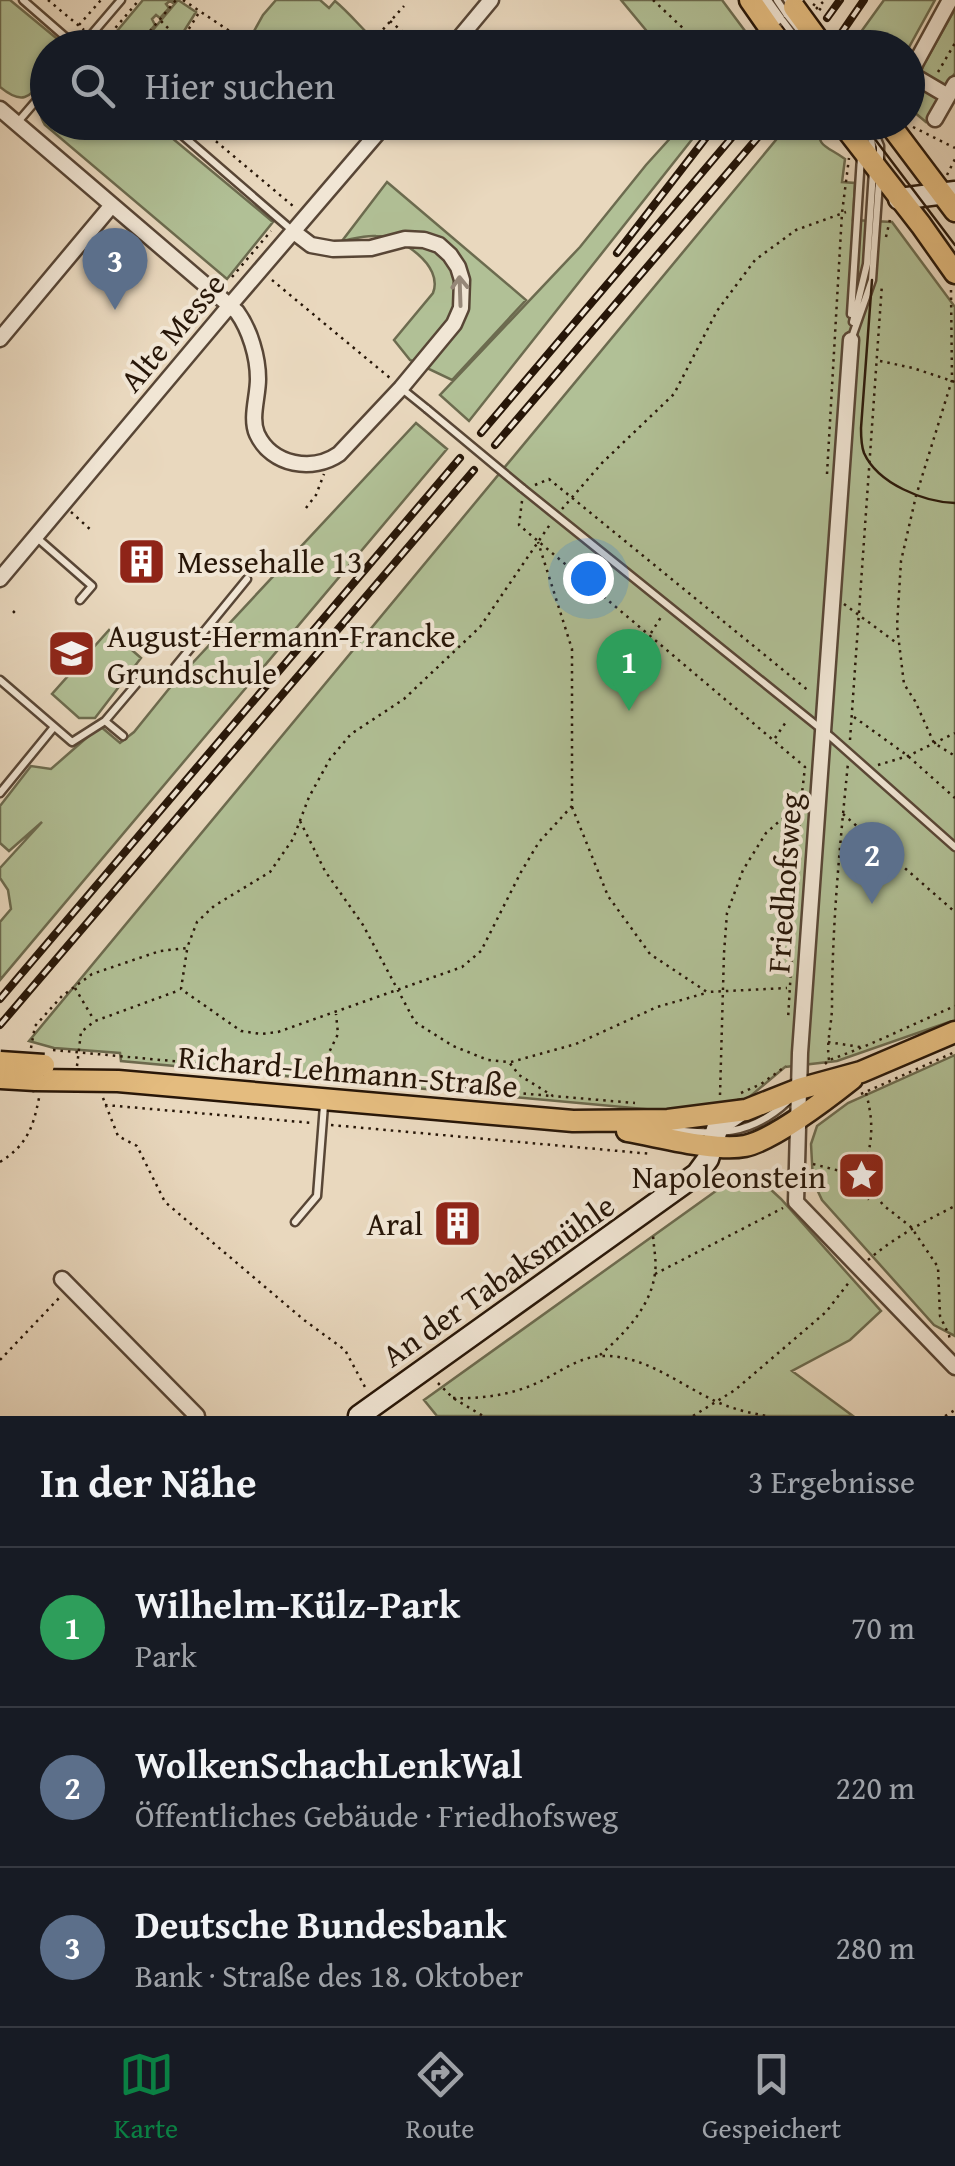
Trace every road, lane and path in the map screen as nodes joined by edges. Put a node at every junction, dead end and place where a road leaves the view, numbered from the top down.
1 (23, 0) edge
2 (48, 0) edge
3 (101, 0) edge
4 (120, 0) edge
5 (139, 0) edge
6 (176, 0) edge
7 (183, 0) edge
8 (491, 0) edge
9 (652, 0) edge
10 (750, 0) edge
11 (766, 0) edge
12 (950, 0) edge
13 (823, 2) edge
14 (404, 6) dead end
15 (818, 8) junction
16 (200, 11) junction
17 (825, 13) dead end
18 (160, 20) junction
19 (786, 20) edge
20 (390, 21) junction
21 (79, 26) junction
22 (58, 30) edge
23 (83, 30) edge
24 (95, 30) edge
25 (114, 30) edge
26 (151, 30) edge
27 (170, 30) edge
28 (188, 30) edge
29 (228, 30) edge
30 (382, 30) edge
31 (401, 30) edge
32 (467, 30) edge
33 (684, 30) edge
34 (955, 43) edge
35 (925, 45) edge
36 (925, 84) edge
37 (930, 86) junction
38 (952, 90) edge
39 (30, 108) edge
40 (0, 110) edge
41 (935, 119) dead end
42 (17, 124) junction
43 (925, 133) edge
44 (30, 135) edge
45 (36, 140) edge
46 (187, 140) edge
47 (215, 140) edge
48 (373, 140) edge
49 (852, 140) edge
50 (871, 140) edge
51 (904, 140) edge
52 (955, 148) edge
53 (955, 159) edge
54 (866, 162) junction
55 (948, 188) edge
56 (112, 205) junction
57 (896, 205) junction
58 (292, 206) dead end
59 (857, 208) junction
60 (955, 211) edge
61 (842, 213) junction
62 (272, 231) dead end
63 (294, 232) junction
64 (885, 241) dead end
65 (883, 271) dead end
66 (232, 278) dead end
67 (272, 280) dead end
68 (953, 280) edge
69 (230, 304) junction
70 (0, 340) edge
71 (851, 340) junction
72 (878, 361) junction
73 (386, 373) dead end
74 (954, 381) edge
75 (401, 388) junction
76 (323, 462) junction
77 (523, 488) junction
78 (826, 489) dead end
79 (571, 498) junction
80 (63, 504) junction
81 (306, 508) dead end
82 (556, 516) junction
83 (92, 530) dead end
84 (36, 537) junction
85 (537, 540) junction
86 (0, 579) edge
87 (248, 580) dead end
88 (80, 600) dead end
89 (860, 615) junction
90 (148, 637) dead end
91 (164, 641) dead end
92 (899, 645) junction
93 (175, 666) dead end
94 (144, 675) dead end
95 (0, 680) edge
96 (814, 684) dead end
97 (810, 692) junction
98 (802, 701) dead end
99 (105, 721) junction
100 (786, 722) dead end
101 (54, 727) junction
102 (823, 730) junction
103 (955, 733) edge
104 (123, 736) dead end
105 (774, 739) junction
106 (934, 743) junction
107 (908, 756) junction
108 (955, 756) edge
109 (866, 769) junction
110 (846, 776) dead end
111 (0, 793) edge
112 (955, 798) edge
113 (801, 802) junction
114 (572, 806) junction
115 (843, 814) junction
116 (300, 822) junction
117 (955, 847) edge
118 (955, 912) edge
119 (187, 948) junction
120 (74, 986) junction
121 (788, 988) junction
122 (181, 989) junction
123 (400, 990) junction
124 (707, 992) junction
125 (723, 992) junction
126 (955, 1006) edge
127 (336, 1012) junction
128 (94, 1021) junction
129 (788, 1026) dead end
130 (955, 1032) edge
131 (826, 1042) junction
132 (864, 1048) junction
133 (955, 1052) edge
134 (78, 1061) junction
135 (0, 1062) edge
136 (509, 1062) junction
137 (41, 1065) junction
138 (787, 1065) dead end
139 (318, 1074) junction
140 (0, 1078) edge
141 (110, 1081) junction
142 (863, 1082) junction
143 (799, 1089) junction
144 (553, 1096) junction
145 (853, 1098) dead end
146 (325, 1099) junction
147 (648, 1104) dead end
148 (106, 1105) junction
149 (740, 1111) junction
150 (798, 1117) junction
151 (682, 1120) junction
152 (573, 1121) junction
153 (323, 1124) junction
154 (711, 1137) junction
155 (654, 1154) dead end
156 (796, 1160) junction
157 (0, 1162) edge
158 (866, 1165) junction
159 (845, 1173) junction
160 (872, 1190) junction
161 (796, 1202) junction
162 (955, 1206) edge
163 (294, 1222) dead end
164 (911, 1227) junction
165 (653, 1232) dead end
166 (860, 1268) junction
167 (655, 1274) junction
168 (66, 1283) joint
169 (599, 1356) junction
170 (0, 1360) edge
171 (951, 1363) edge
172 (438, 1384) dead end
173 (453, 1398) junction
174 (716, 1402) junction
175 (955, 1410) edge
176 (371, 1412) edge
177 (197, 1416) edge
178 (483, 1416) edge
179 (693, 1416) edge
180 (767, 1416) edge
181 (945, 1416) edge

1 - 22 lane
2 - 21 path
3 - 21 path
4 - 24 lane
5 - 25 path
6 - 18 path
7 - 16 path
8 - 32 street
9 - 33 path
10 - 19 main road
11 - 19 lane
12 - 35 street
13 - 15 path
14 - 20 path
15 - 17 path
15 - 19 path
16 - 28 path
16 - 29 path
18 - 26 path
18 - 27 path
20 - 30 path
20 - 31 path
21 - 23 path
34 - 37 path
36 - 37 street
37 - 38 street
38 - 41 street
39 - 42 lane
40 - 42 street
42 - 44 street
43 - 52 path
45 - 56 street
46 - 63 lane
47 - 58 path
48 - 63 street, Alte Messe
49 - 54 main road
50 - 54 lane
51 - 55 main road
53 - 55 path
54 - 57 main road
54 - 59 lane, Friedhofsweg
54 - 61 path
54 - 71 lane, Friedhofsweg
54 - 71 lane, Friedhofsweg
55 - 57 main road
55 - 60 main road
56 - 69 street
56 - 70 street
57 - 64 path
57 - 68 main road
59 - 61 path
59 - 71 lane, Friedhofsweg
61 - 78 path
61 - 79 path
62 - 66 path
63 - 69 street, Alte Messe
75 -> 63 street
65 - 72 path
67 - 73 path
68 - 74 path
69 - 76 street
69 - 80 street, Alte Messe
71 - 102 street, Friedhofsweg
72 - 74 path
72 - 89 path
74 - 92 path
75 - 76 street
75 - 77 lane, bridge
76 - 81 path
77 - 79 path
77 - 82 lane
77 - 85 path
79 - 82 path
79 - 97 path
80 - 83 path
80 - 84 street, Alte Messe
82 - 85 path
82 - 102 lane
84 - 86 street, Alte Messe
84 - 88 lane
85 - 105 path
85 - 114 path
85 - 116 path
87 - 93 lane
89 - 92 path
89 - 107 path
90 - 91 path
92 - 106 path
94 - 99 lane
95 - 101 lane
96 - 97 path
97 - 98 path
99 - 101 lane
99 - 104 lane
100 - 105 path
101 - 111 lane
102 - 109 lane
102 - 143 street, Friedhofsweg
103 - 106 path
105 - 113 path
106 - 107 path
106 - 108 path
107 - 109 path
107 - 112 path
109 - 117 lane
110 - 115 path
113 - 121 path
113 - 125 path
114 - 123 path
114 - 124 path
115 - 118 path
115 - 131 path
116 - 119 path
116 - 123 path
119 - 120 path
119 - 122 path
120 - 128 path
120 - 137 path
121 - 125 path
121 - 129 path
122 - 127 path
122 - 128 path
123 - 127 path
123 - 136 path
124 - 125 path
124 - 136 path
125 - 138 path
126 - 132 path
127 - 139 path
128 - 134 path
130 - 142 main road, An der Tabaksmühle
131 - 132 path
131 - 132 path
133 - 142 path
134 - 137 main road, Richard-Lehmann-Straße
134 - 137 path
134 - 139 path
134 - 141 main road, Richard-Lehmann-Straße
135 - 137 main road, Richard-Lehmann-Straße, bridge
136 - 144 path
137 - 140 main road, Richard-Lehmann-Straße, bridge
137 - 141 main road, Richard-Lehmann-Straße
137 - 157 path
139 - 144 path
141 - 146 main road, Richard-Lehmann-Straße
141 - 148 path
142 - 143 main road, An der Tabaksmühle
142 - 145 path
142 - 150 main road, An der Tabaksmühle
142 - 158 path
143 - 149 main road, An der Tabaksmühle
143 - 150 street, Friedhofsweg
143 - 154 lane
144 - 147 path
146 - 152 main road, Richard-Lehmann-Straße
146 - 153 lane
148 - 153 path
148 - 176 path
149 - 151 main road, Richard-Lehmann-Straße
149 - 154 main road, An der Tabaksmühle
150 - 154 main road, Richard-Lehmann-Straße
150 - 156 street, Friedhofsweg
151 - 152 main road, Richard-Lehmann-Straße
151 - 154 main road, Richard-Lehmann-Straße
152 - 154 main road, Richard-Lehmann-Straße
153 - 155 path
153 - 163 lane
154 - 176 main road, An der Tabaksmühle
156 - 159 path
156 - 161 street, Friedhofsweg
158 - 159 path
158 - 160 path
159 - 160 path
160 - 164 path
161 - 166 street
161 - 167 path
162 - 164 path
164 - 166 path
164 - 171 path
165 - 167 path
166 - 171 street
166 - 174 path
167 - 169 path
168 - 170 path
168 - 177 street
169 - 173 path
169 - 174 path
172 - 173 path
173 - 178 path
174 - 179 path
174 - 180 path
175 - 181 path

